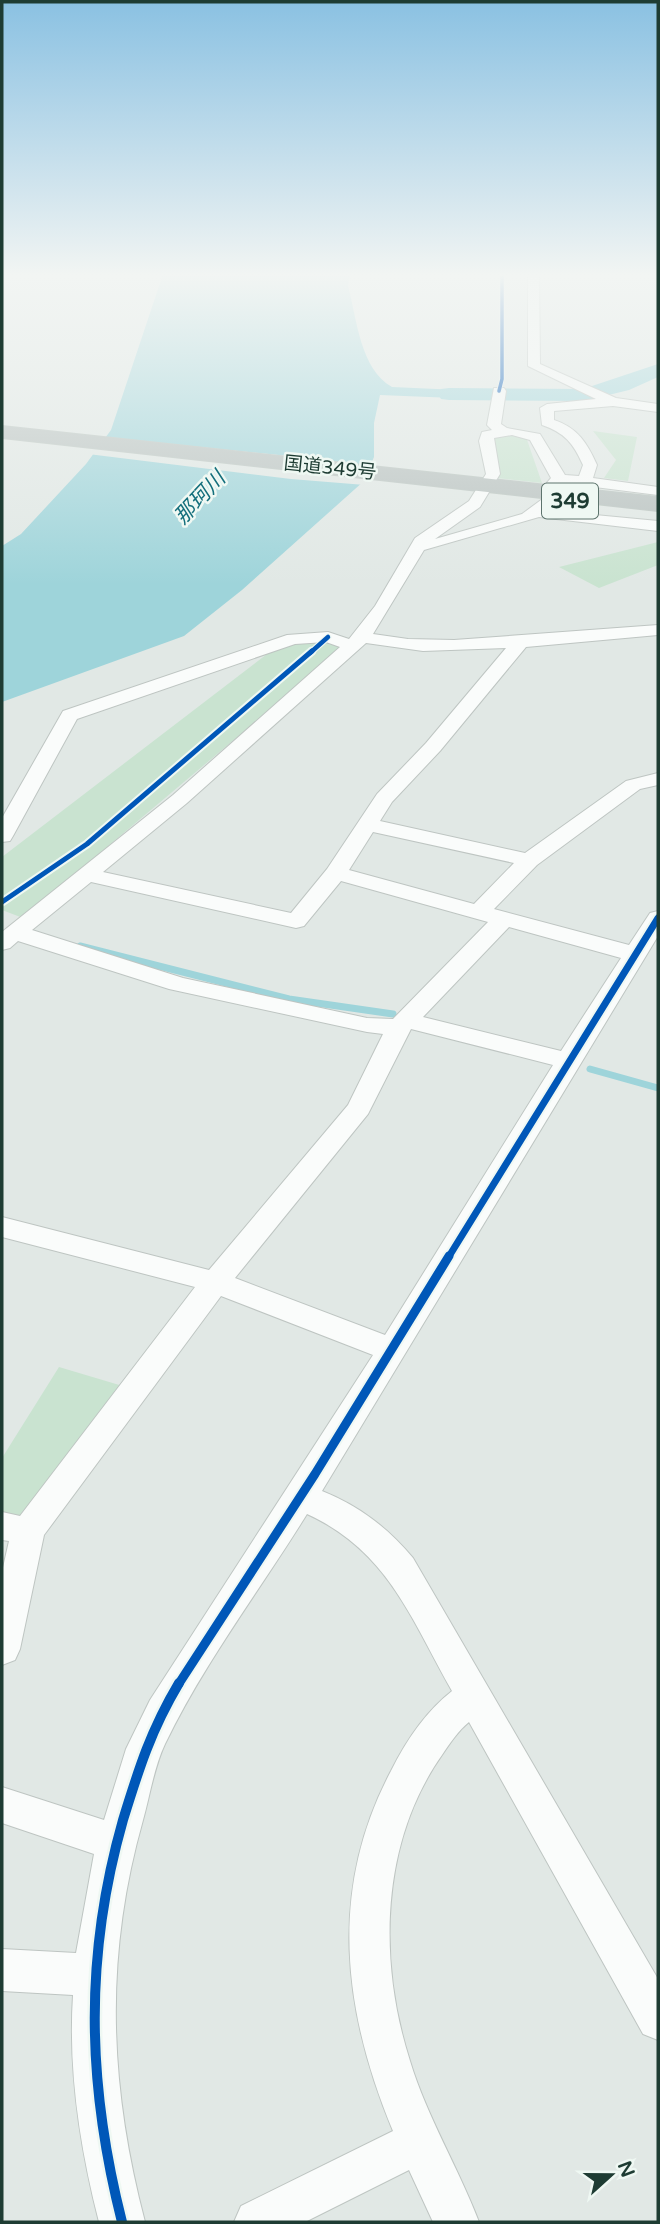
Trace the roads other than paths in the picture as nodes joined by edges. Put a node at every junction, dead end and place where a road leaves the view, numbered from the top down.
1 (561, 378) edge
2 (499, 391) dead end
3 (608, 399) junction
4 (658, 408) edge
5 (2, 432) edge
6 (504, 432) junction
7 (2, 439) edge
8 (585, 481) junction
9 (453, 485) junction
10 (483, 488) junction
11 (658, 491) edge
12 (658, 504) edge
13 (539, 509) joint
14 (658, 511) edge
15 (658, 526) edge
16 (415, 551) junction
17 (658, 630) edge
18 (357, 641) junction
19 (520, 643) junction
20 (658, 779) edge
21 (366, 824) junction
22 (2, 836) edge
23 (530, 860) junction
24 (336, 873) junction
25 (88, 875) junction
26 (480, 911) junction
27 (658, 918) edge
28 (503, 920) junction
29 (9, 938) edge
30 (635, 954) junction
31 (403, 1023) junction
32 (568, 1061) junction
33 (2, 1227) edge
34 (215, 1282) junction
35 (392, 1350) junction
36 (301, 1497) junction
37 (15, 1529) edge
38 (2, 1649) edge
39 (474, 1696) junction
40 (2, 1805) edge
41 (115, 1842) junction
42 (2, 1970) edge
43 (93, 1975) junction
44 (658, 2019) edge
45 (420, 2141) junction
46 (122, 2222) edge
47 (257, 2222) edge
48 (456, 2222) edge

1 - 3 street
2 - 6 street
3 - 4 street
3 - 8 street
5 - 9 highway, 国道349号 / 349
6 - 8 street
6 - 10 street
7 - 9 highway, 国道349号 / 349
8 - 11 street
9 - 10 highway, 国道349号 / 349
10 - 12 highway, 国道349号 / 349
10 - 14 highway, 国道349号 / 349
10 - 16 street
13 - 15 street
13 - 16 street
16 - 18 street
17 - 19 street
18 - 19 street
18 - 22 street
18 - 25 street
19 - 21 street
20 - 23 street
21 - 23 street
21 - 24 street
23 - 26 street
24 - 25 street
24 - 26 street
25 - 29 street
26 - 28 street
27 - 30 street
28 - 30 street
28 - 31 street
29 - 31 street
30 - 32 street
31 - 32 street
31 - 34 street
32 - 35 street
33 - 34 street
34 - 35 street
34 - 37 street
35 - 36 street
36 - 39 street
36 - 41 street
37 - 38 street
39 - 44 street
39 - 45 street
40 - 41 street
41 - 43 street
42 - 43 street
43 - 46 street
45 - 47 street
45 - 48 street

